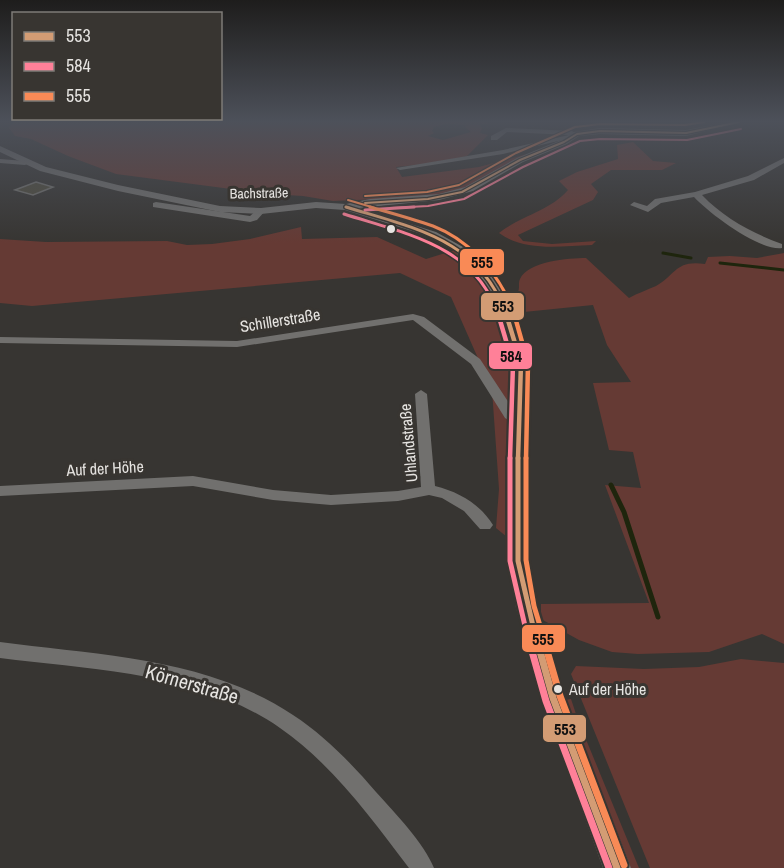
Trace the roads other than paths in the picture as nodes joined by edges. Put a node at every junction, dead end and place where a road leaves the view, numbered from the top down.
1 (26, 163) edge
2 (435, 163) edge
3 (515, 163) edge
4 (781, 163) edge
5 (400, 168) dead end
6 (696, 194) junction
7 (156, 205) dead end
8 (634, 205) dead end
9 (346, 207) junction
10 (261, 211) junction
11 (779, 246) dead end
12 (0, 339) edge
13 (421, 394) dead end
14 (518, 420) junction
15 (429, 490) junction
16 (0, 491) edge
17 (485, 525) dead end
18 (0, 650) edge
19 (423, 868) edge
20 (617, 868) edge

1 - 10 street, Bachstraße
2 - 5 street
3 - 9 street, Bachstraße
4 - 6 street
6 - 8 street
6 - 11 street
7 - 10 street
9 - 10 street, Bachstraße
9 - 14 street
12 - 14 street, Schillerstraße
13 - 15 street, Uhlandstraße
14 - 20 street
15 - 16 street, Auf der Höhe
15 - 17 street
18 - 19 street, Körnerstraße

